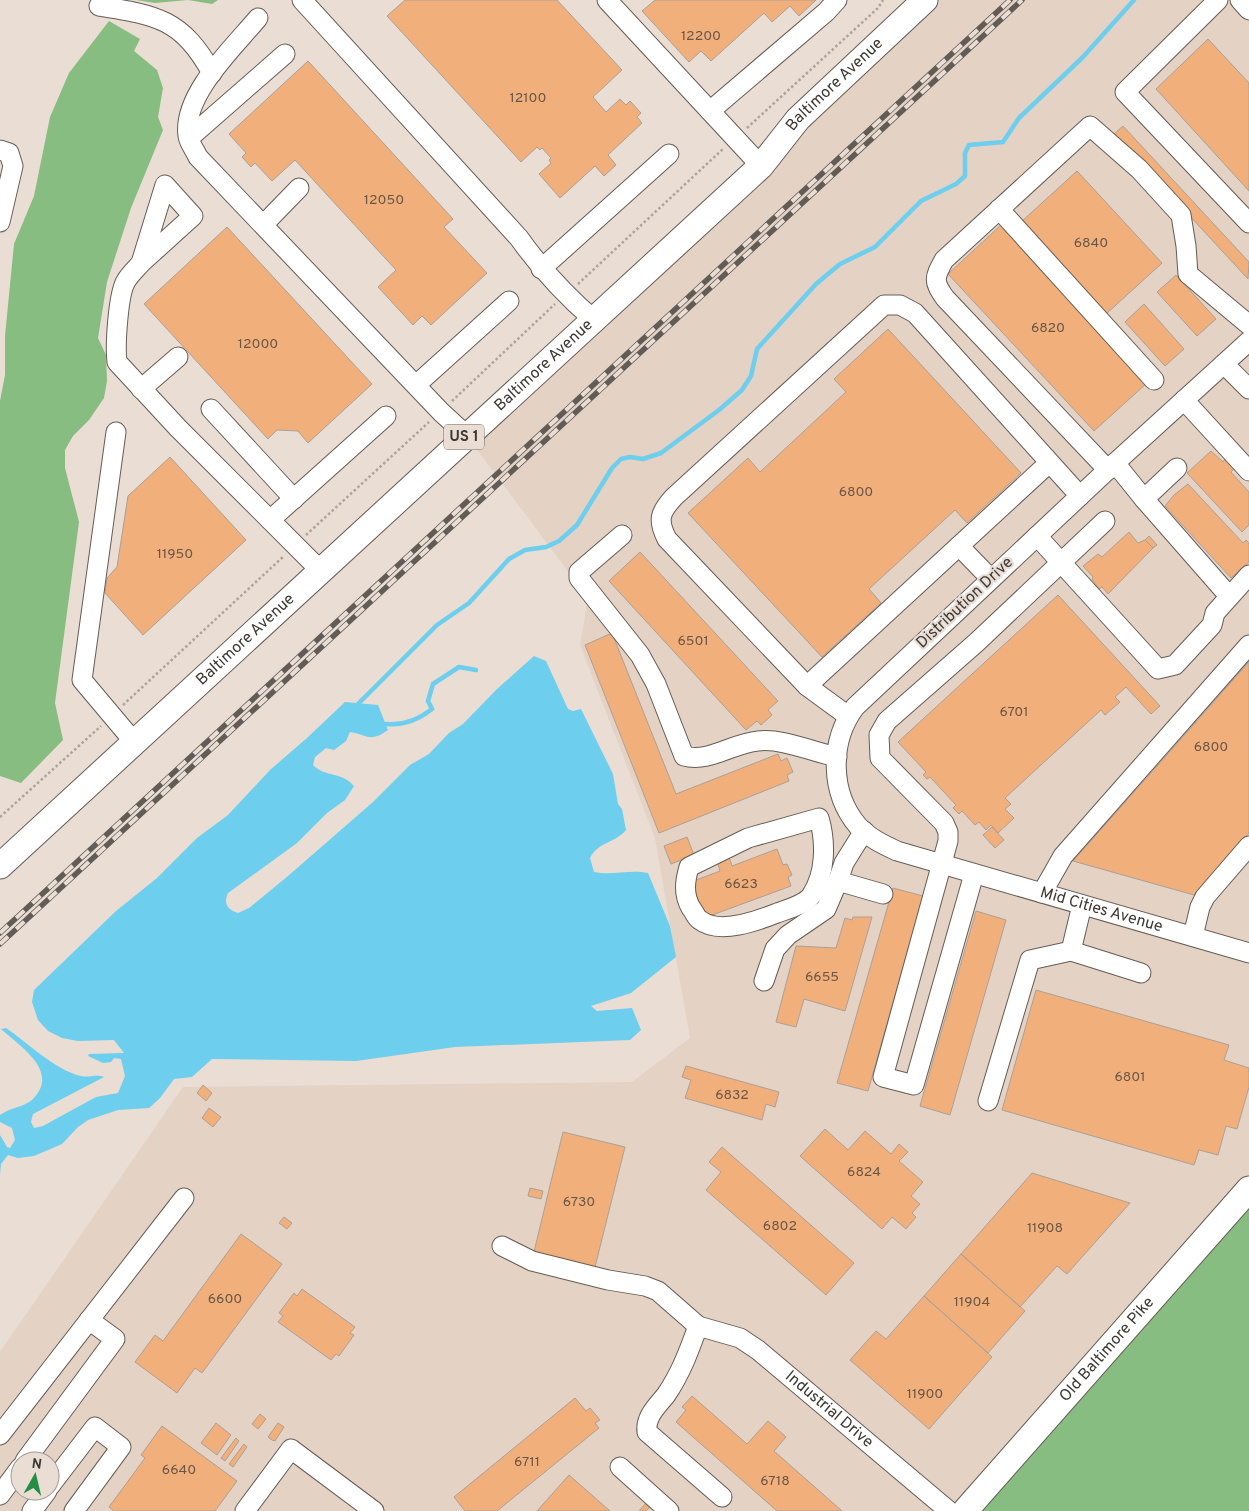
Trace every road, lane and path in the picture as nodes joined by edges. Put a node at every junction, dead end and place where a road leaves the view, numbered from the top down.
1 (302, 0) edge
2 (607, 0) edge
3 (837, 0) edge
4 (1218, 0) edge
5 (1240, 0) edge
6 (923, 1) edge
7 (99, 6) dead end
8 (1249, 10) edge
9 (258, 18) dead end
10 (285, 54) dead end
11 (212, 73) junction
12 (710, 111) junction
13 (188, 138) junction
14 (0, 150) edge
15 (669, 154) dead end
16 (760, 166) junction
17 (299, 188) dead end
18 (999, 209) junction
19 (0, 222) edge
20 (1249, 223) edge
21 (264, 224) junction
22 (141, 263) dead end
23 (541, 269) junction
24 (508, 301) dead end
25 (594, 320) junction
26 (1249, 325) edge
27 (1249, 341) edge
28 (178, 357) dead end
29 (1224, 364) junction
30 (1154, 380) dead end
31 (416, 386) junction
32 (141, 389) junction
33 (1249, 389) edge
34 (1184, 400) junction
35 (211, 409) dead end
36 (386, 416) dead end
37 (116, 432) dead end
38 (466, 435) junction
39 (1049, 463) junction
40 (1111, 466) junction
41 (1178, 468) dead end
42 (1249, 471) edge
43 (1080, 496) junction
44 (1144, 498) junction
45 (294, 499) junction
46 (270, 520) junction
47 (1105, 521) dead end
48 (622, 535) dead end
49 (1037, 536) junction
50 (960, 546) junction
51 (1062, 562) junction
52 (321, 571) junction
53 (1249, 575) edge
54 (991, 579) junction
55 (1229, 596) junction
56 (1249, 644) edge
57 (806, 686) junction
58 (848, 716) junction
59 (135, 743) junction
60 (837, 757) junction
61 (841, 795) junction
62 (819, 818) junction
63 (864, 831) junction
64 (1249, 846) edge
65 (0, 866) edge
66 (948, 867) junction
67 (974, 874) junction
68 (838, 881) junction
69 (1042, 893) junction
70 (883, 894) dead end
71 (1082, 905) junction
72 (1193, 936) junction
73 (1071, 951) junction
74 (1249, 953) edge
75 (1141, 973) dead end
76 (764, 981) dead end
77 (988, 1101) dead end
78 (1249, 1189) edge
79 (184, 1198) dead end
80 (502, 1246) dead end
81 (89, 1320) junction
82 (698, 1326) junction
83 (0, 1435) edge
84 (32, 1451) edge
85 (620, 1467) dead end
86 (60, 1473) edge
87 (10, 1482) edge
88 (0, 1496) edge
89 (722, 1497) dead end
90 (74, 1511) edge
91 (245, 1511) edge
92 (374, 1511) edge
93 (670, 1511) edge
94 (948, 1511) edge
95 (965, 1511) edge

1 - 23 street
2 - 12 street
3 - 12 street
4 - 20 street
5 - 8 street
6 - 16 main road, Baltimore Avenue / US 1
7 - 11 street
9 - 11 street
10 - 13 street
11 - 13 street
12 - 16 street
13 - 21 street
14 - 19 street
15 - 23 street
16 - 25 main road, Baltimore Avenue / US 1
17 - 21 street
18 - 26 street
18 - 30 street
18 - 40 street
21 - 31 street
22 - 32 street
23 - 25 street
24 - 31 street
25 - 38 main road, Baltimore Avenue / US 1
27 - 29 street, Distribution Drive
28 - 32 street
29 - 33 street
29 - 34 street, Distribution Drive
31 - 38 street
32 - 46 street
34 - 40 street, Distribution Drive
34 - 42 street
35 - 45 street
36 - 45 street
37 - 59 street
38 - 52 main road, Baltimore Avenue / US 1
39 - 43 street
39 - 50 street
39 - 57 street
40 - 43 street, Distribution Drive
40 - 44 street
41 - 44 street
43 - 49 street, Distribution Drive
44 - 55 street
45 - 46 street
46 - 52 street
47 - 51 street
48 - 60 street
49 - 51 street
49 - 54 street, Distribution Drive
50 - 54 street
50 - 57 street
51 - 55 street
51 - 66 street
52 - 59 main road, Baltimore Avenue / US 1
53 - 55 street
54 - 58 street, Distribution Drive
56 - 69 street
57 - 58 street
58 - 60 street, Distribution Drive
59 - 65 main road, Baltimore Avenue / US 1
60 - 61 street, Distribution Drive
61 - 62 street
61 - 63 street, Distribution Drive
62 - 62 street
63 - 66 street, Distribution Drive
63 - 68 street
64 - 72 street
66 - 67 street, Mid Cities Avenue
66 - 67 street
67 - 69 street, Mid Cities Avenue
68 - 70 street
68 - 76 street
69 - 71 street, Mid Cities Avenue
71 - 72 street, Mid Cities Avenue
71 - 73 street
72 - 74 street, Mid Cities Avenue
73 - 75 street
73 - 77 street
78 - 95 main road, Old Baltimore Pike
79 - 81 street
80 - 82 street
81 - 83 street
81 - 84 street
82 - 89 street
82 - 94 street, Industrial Drive
85 - 93 street
86 - 90 street
87 - 88 street
91 - 92 street

